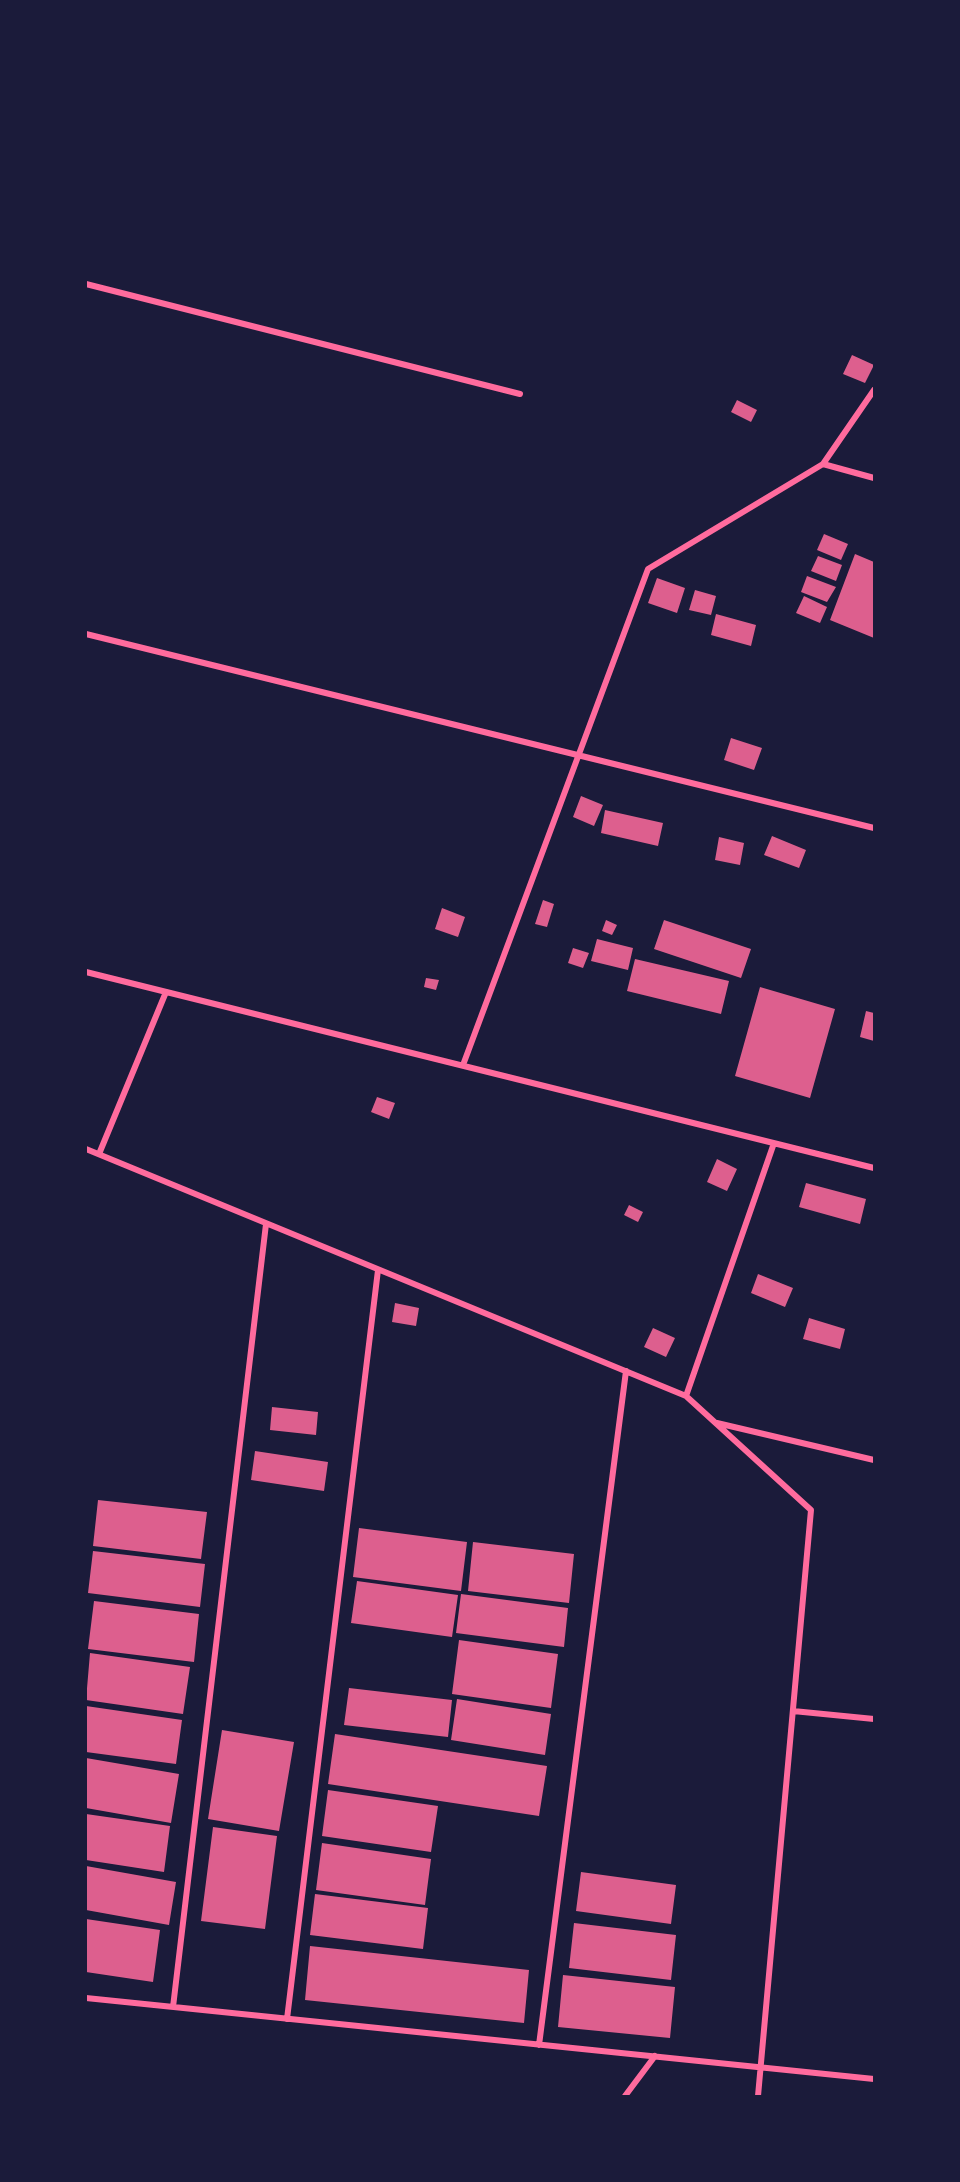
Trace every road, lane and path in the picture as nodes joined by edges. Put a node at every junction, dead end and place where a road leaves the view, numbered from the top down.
1 (86, 284) edge
2 (874, 390) edge
3 (520, 394) dead end
4 (823, 464) junction
5 (874, 478) edge
6 (86, 634) edge
7 (579, 755) junction
8 (874, 828) edge
9 (86, 972) edge
10 (166, 992) junction
11 (463, 1065) junction
12 (774, 1143) junction
13 (86, 1149) edge
14 (99, 1154) junction
15 (874, 1168) edge
16 (266, 1224) junction
17 (378, 1270) junction
18 (626, 1371) junction
19 (686, 1396) junction
20 (715, 1423) junction
21 (874, 1460) edge
22 (793, 1711) junction
23 (874, 1719) edge
24 (86, 1998) edge
25 (173, 2007) junction
26 (287, 2019) junction
27 (539, 2045) junction
28 (655, 2056) junction
29 (761, 2067) junction
30 (874, 2079) edge
31 (625, 2097) edge
32 (759, 2097) edge

1 - 3 street
2 - 4 street
4 - 5 street
4 - 7 street
6 - 7 street
7 - 8 street
7 - 11 street
9 - 10 street
10 - 11 street
10 - 14 street
11 - 12 street
12 - 15 street
12 - 19 street
13 - 14 street
14 - 16 street
16 - 17 street
16 - 25 street
17 - 18 street
17 - 26 street
18 - 19 street
18 - 27 street
19 - 20 street
20 - 21 street
20 - 22 street
22 - 23 street
22 - 29 street
24 - 25 street
25 - 26 street
26 - 27 street
27 - 28 street
28 - 29 street
28 - 31 street
29 - 30 street
29 - 32 street

